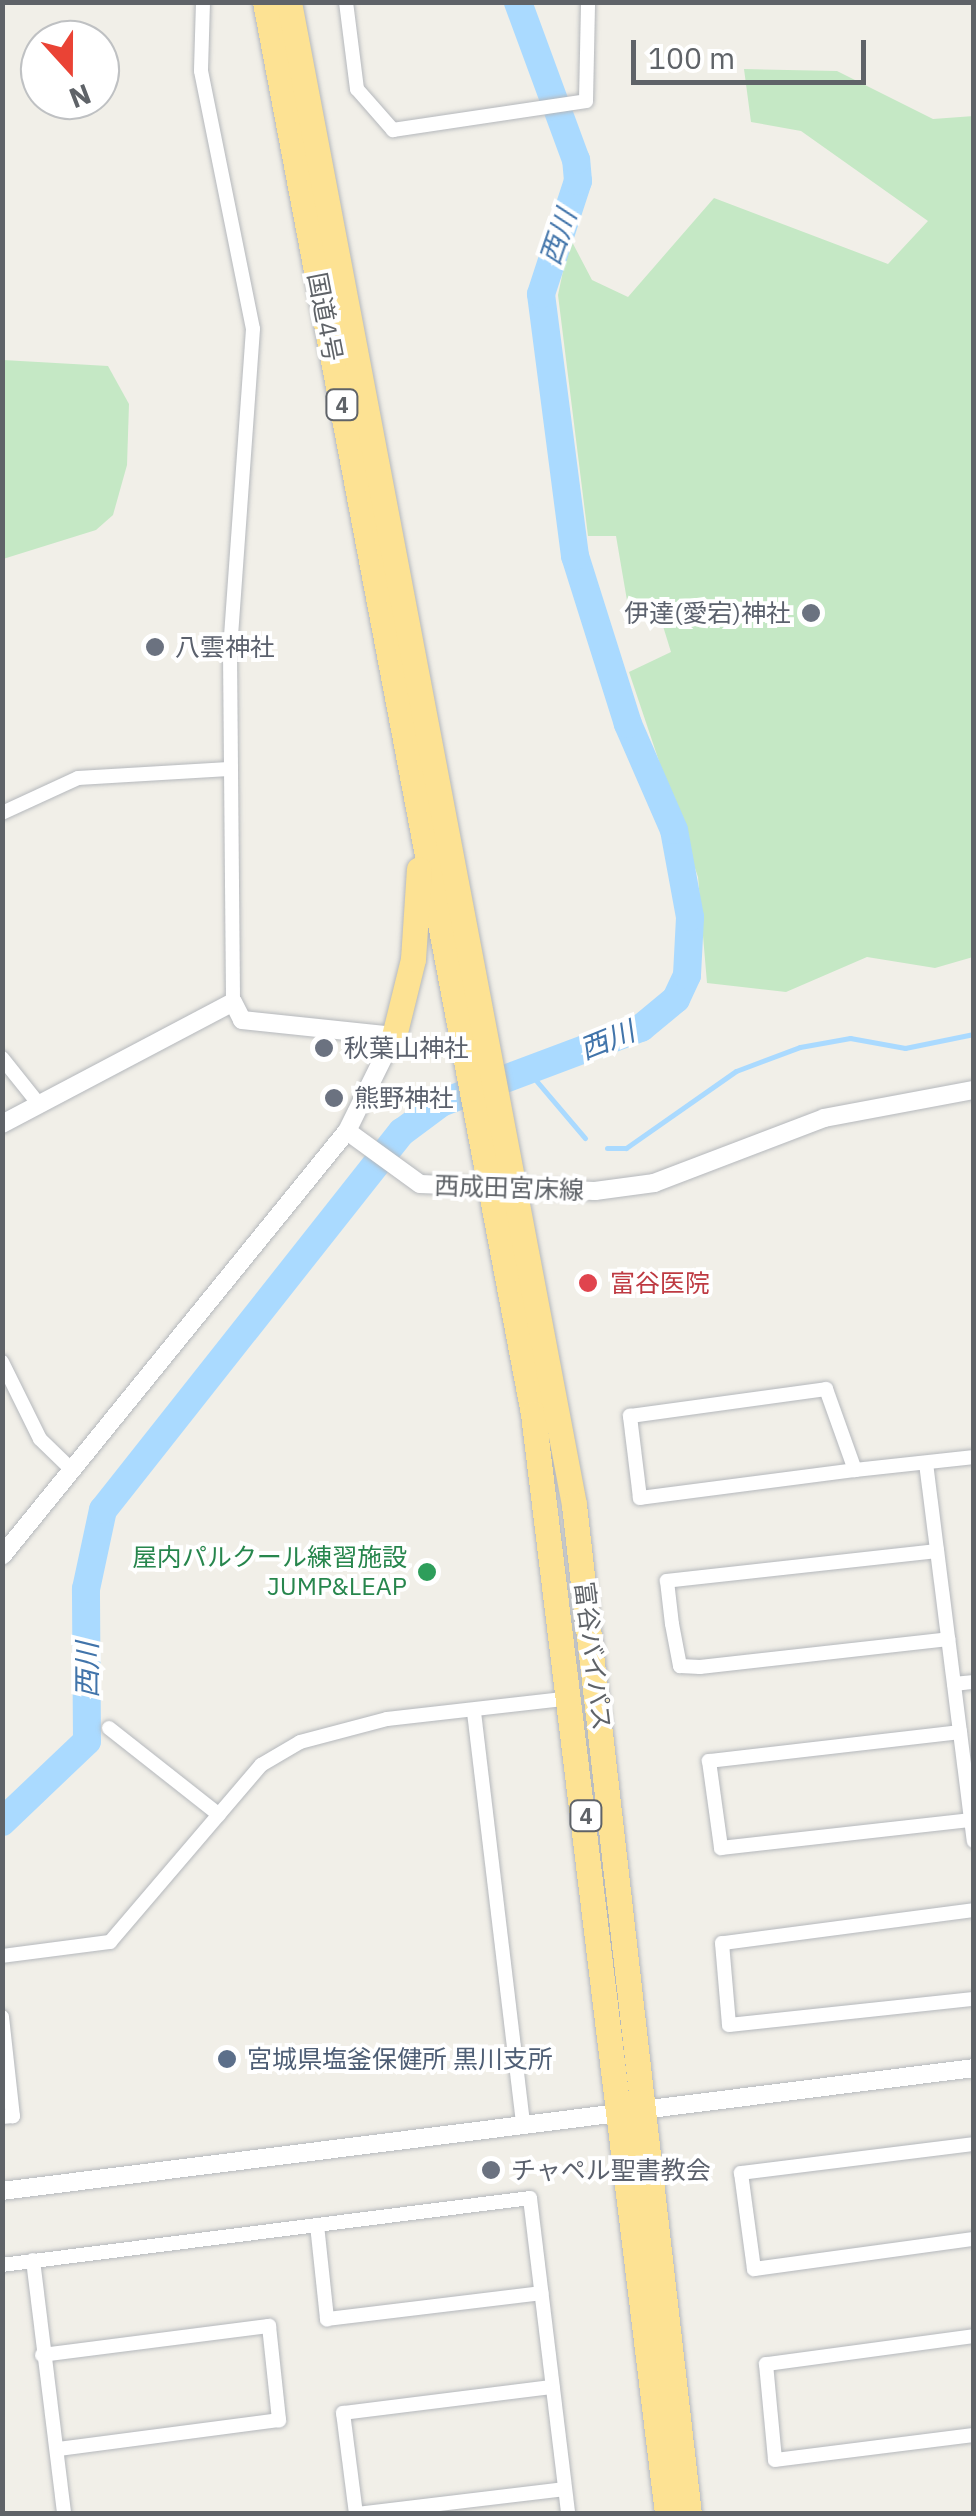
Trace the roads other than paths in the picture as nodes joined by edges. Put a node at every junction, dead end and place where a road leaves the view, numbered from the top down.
1 (202, 2) edge
2 (265, 2) edge
3 (289, 2) edge
4 (346, 2) edge
5 (588, 2) edge
6 (229, 770) junction
7 (432, 807) junction
8 (2, 812) edge
9 (234, 1002) junction
10 (394, 1036) junction
11 (2, 1058) edge
12 (974, 1090) edge
13 (38, 1103) junction
14 (2, 1124) edge
15 (354, 1137) junction
16 (490, 1188) junction
17 (517, 1188) junction
18 (2, 1362) edge
19 (974, 1457) edge
20 (926, 1463) junction
21 (855, 1470) junction
22 (73, 1471) junction
23 (938, 1550) junction
24 (2, 1556) edge
25 (948, 1639) junction
26 (974, 1682) edge
27 (954, 1684) junction
28 (572, 1698) junction
29 (474, 1712) junction
30 (110, 1728) dead end
31 (960, 1732) junction
32 (219, 1815) junction
33 (971, 1820) junction
34 (974, 1841) edge
35 (974, 1910) edge
36 (2, 1956) edge
37 (974, 1999) edge
38 (2, 2017) edge
39 (974, 2068) edge
40 (632, 2110) junction
41 (2, 2117) edge
42 (523, 2125) junction
43 (974, 2144) edge
44 (2, 2191) edge
45 (317, 2225) junction
46 (974, 2239) edge
47 (34, 2260) junction
48 (2, 2264) edge
49 (541, 2293) junction
50 (974, 2336) edge
51 (42, 2355) junction
52 (552, 2387) junction
53 (974, 2435) edge
54 (58, 2449) junction
55 (565, 2488) junction
56 (64, 2514) edge
57 (356, 2514) edge
58 (568, 2514) edge
59 (666, 2514) edge
60 (689, 2514) edge

1 - 6 street
2 - 7 highway, 国道4号 / 4
3 - 7 highway, 国道4号 / 4
4 - 5 street
6 - 8 street
6 - 9 street
7 - 10 highway
7 - 16 highway, 富谷バイパス / 4
7 - 17 highway, 富谷バイパス / 4
9 - 10 street
9 - 13 street
10 - 15 street
11 - 13 street
12 - 17 street, 西成田宮床線
13 - 14 street
15 - 16 street, 西成田宮床線
15 - 22 street
16 - 17 street, 西成田宮床線
16 - 28 highway, 富谷バイパス / 4
17 - 40 highway, 富谷バイパス / 4
18 - 22 street
19 - 20 street
20 - 21 street
20 - 23 street
21 - 21 street
22 - 24 street
23 - 25 street
23 - 25 street
25 - 27 street
26 - 27 street
27 - 31 street
28 - 29 street
28 - 40 highway, 富谷バイパス / 4
29 - 32 street
29 - 42 street
30 - 32 street
31 - 33 street
31 - 33 street
32 - 36 street
33 - 34 street
35 - 37 street
38 - 41 street
39 - 40 street
40 - 42 street
40 - 59 highway, 富谷バイパス / 4
40 - 60 highway, 富谷バイパス / 4
42 - 44 street
43 - 46 street
45 - 47 street
45 - 49 street
45 - 49 street
47 - 48 street
47 - 51 street
49 - 52 street
50 - 53 street
51 - 54 street
51 - 54 street
52 - 55 street
52 - 57 street
54 - 56 street
55 - 57 street
55 - 58 street

